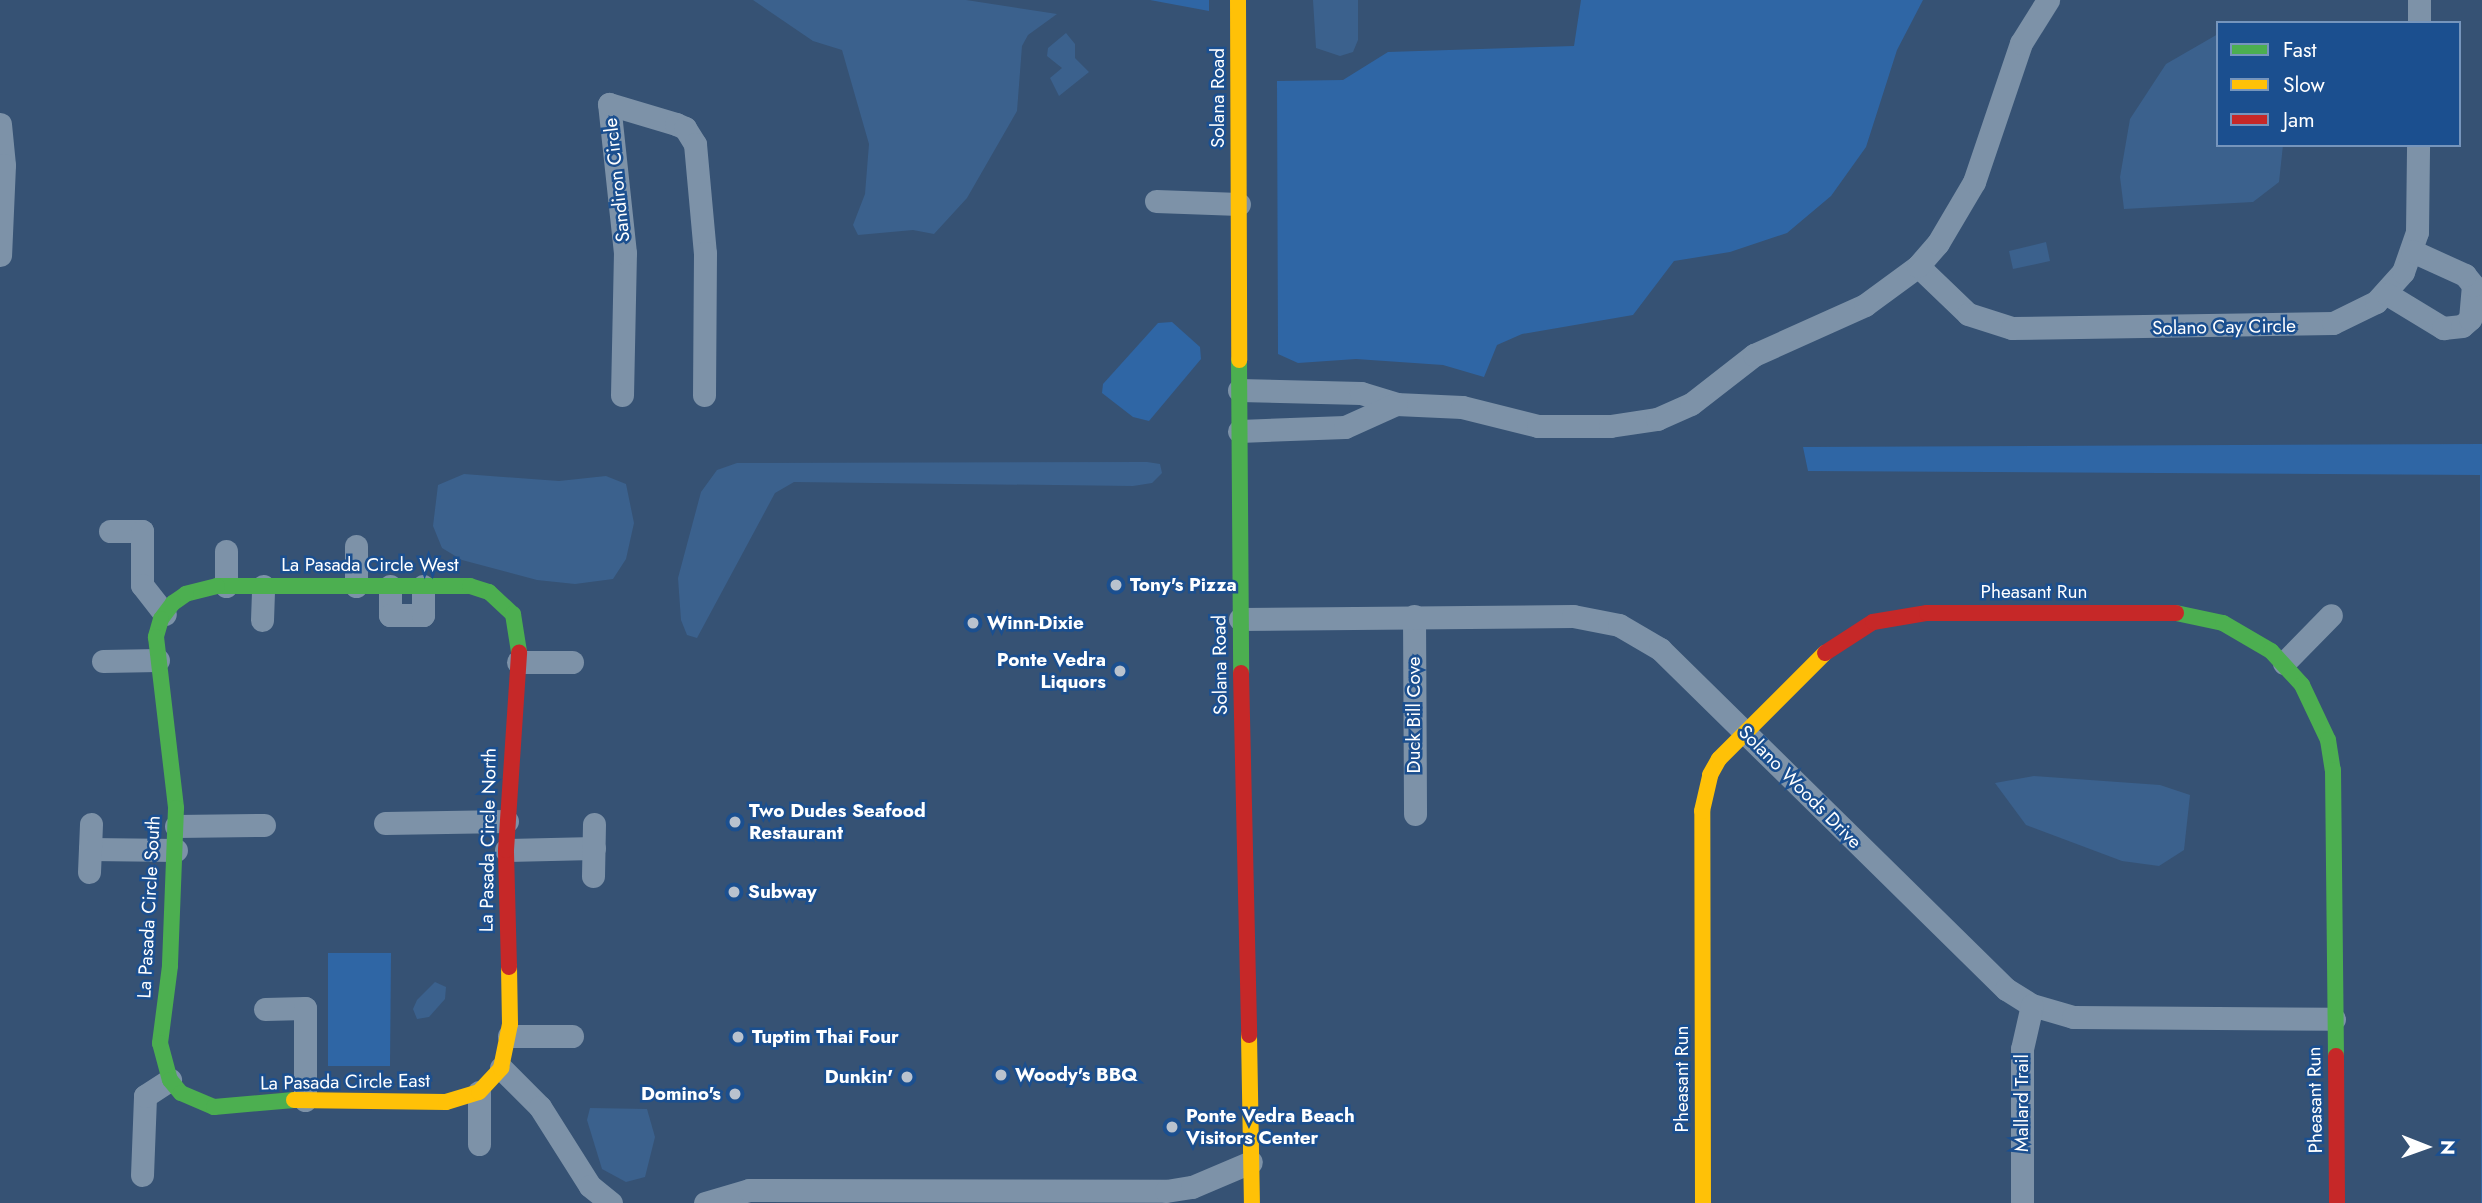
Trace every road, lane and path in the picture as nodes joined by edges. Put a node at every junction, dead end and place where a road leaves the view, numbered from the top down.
1 (1238, 0) edge
2 (2048, 0) edge
3 (2419, 0) edge
4 (2419, 21) edge
5 (0, 124) edge
6 (2418, 147) edge
7 (2, 165) edge
8 (1156, 201) dead end
9 (1240, 204) junction
10 (2412, 251) junction
11 (0, 254) edge
12 (1918, 266) junction
13 (2387, 294) junction
14 (1239, 390) junction
15 (622, 395) dead end
16 (704, 395) dead end
17 (1396, 404) junction
18 (1239, 431) junction
19 (110, 531) dead end
20 (356, 546) dead end
21 (226, 551) dead end
22 (222, 586) junction
23 (263, 586) junction
24 (356, 586) junction
25 (390, 586) joint
26 (423, 586) joint
27 (165, 614) junction
28 (513, 614) joint
29 (2331, 615) dead end
30 (1413, 617) junction
31 (1240, 619) junction
32 (262, 620) dead end
33 (158, 660) junction
34 (103, 661) dead end
35 (518, 662) junction
36 (572, 662) dead end
37 (2284, 663) junction
38 (1744, 731) junction
39 (1415, 814) dead end
40 (507, 821) junction
41 (385, 823) dead end
42 (91, 824) dead end
43 (594, 824) dead end
44 (264, 825) dead end
45 (176, 826) junction
46 (90, 849) junction
47 (594, 849) junction
48 (176, 850) junction
49 (506, 850) junction
50 (89, 872) dead end
51 (593, 876) dead end
52 (2032, 1005) junction
53 (265, 1009) dead end
54 (2334, 1018) junction
55 (509, 1036) junction
56 (572, 1036) dead end
57 (501, 1068) junction
58 (175, 1086) junction
59 (480, 1092) junction
60 (305, 1100) junction
61 (478, 1144) dead end
62 (1251, 1162) junction
63 (142, 1175) dead end
64 (798, 1196) edge
65 (834, 1196) edge
66 (611, 1203) edge
67 (705, 1203) edge
68 (1252, 1203) edge
69 (1703, 1203) edge
70 (2022, 1203) edge
71 (2337, 1203) edge

1 - 9 street, Solana Road
2 - 12 street
3 - 4 street
5 - 7 street
6 - 10 street, Solano Cay Circle
7 - 11 street
8 - 9 street
9 - 14 street, Solana Road
10 - 13 street, Solano Cay Circle
10 - 13 street
12 - 13 street, Solano Cay Circle
12 - 17 street
14 - 17 street
14 - 18 street, Solana Road
15 - 16 street, Sandiron Circle
17 - 18 street
18 - 31 street, Solana Road
19 - 27 street
20 - 24 street
21 - 22 street
22 - 23 street, La Pasada Circle West
22 - 27 street
23 - 24 street, La Pasada Circle West
23 - 32 street
24 - 25 street, La Pasada Circle West
25 - 26 street
26 - 28 street, La Pasada Circle West
27 - 33 street, La Pasada Circle South
28 - 35 street, La Pasada Circle North
29 - 37 street
30 - 31 street, Solano Woods Drive
30 - 38 street, Solano Woods Drive
30 - 39 street, Duck Bill Cove
31 - 62 street, Solana Road
33 - 34 street
33 - 45 street, La Pasada Circle South
35 - 36 street
35 - 40 street, La Pasada Circle North
37 - 38 street, Pheasant Run
37 - 54 street, Pheasant Run
38 - 52 street, Solano Woods Drive
38 - 69 street, Pheasant Run
40 - 41 street
40 - 49 street, La Pasada Circle North
42 - 46 street
43 - 47 street
44 - 45 street
45 - 48 street, La Pasada Circle South
46 - 48 street
46 - 50 street
47 - 49 street
47 - 51 street
48 - 58 street, La Pasada Circle South
49 - 55 street, La Pasada Circle North
52 - 54 street, Solano Woods Drive
52 - 70 street, Mallard Trail
53 - 60 street
54 - 71 street, Pheasant Run
55 - 56 street
55 - 57 street, La Pasada Circle North
57 - 59 street
57 - 66 street
58 - 60 street, La Pasada Circle East
58 - 63 street
59 - 60 street, La Pasada Circle East
59 - 61 street
62 - 65 street
62 - 68 street, Solana Road
64 - 65 street
64 - 67 street

